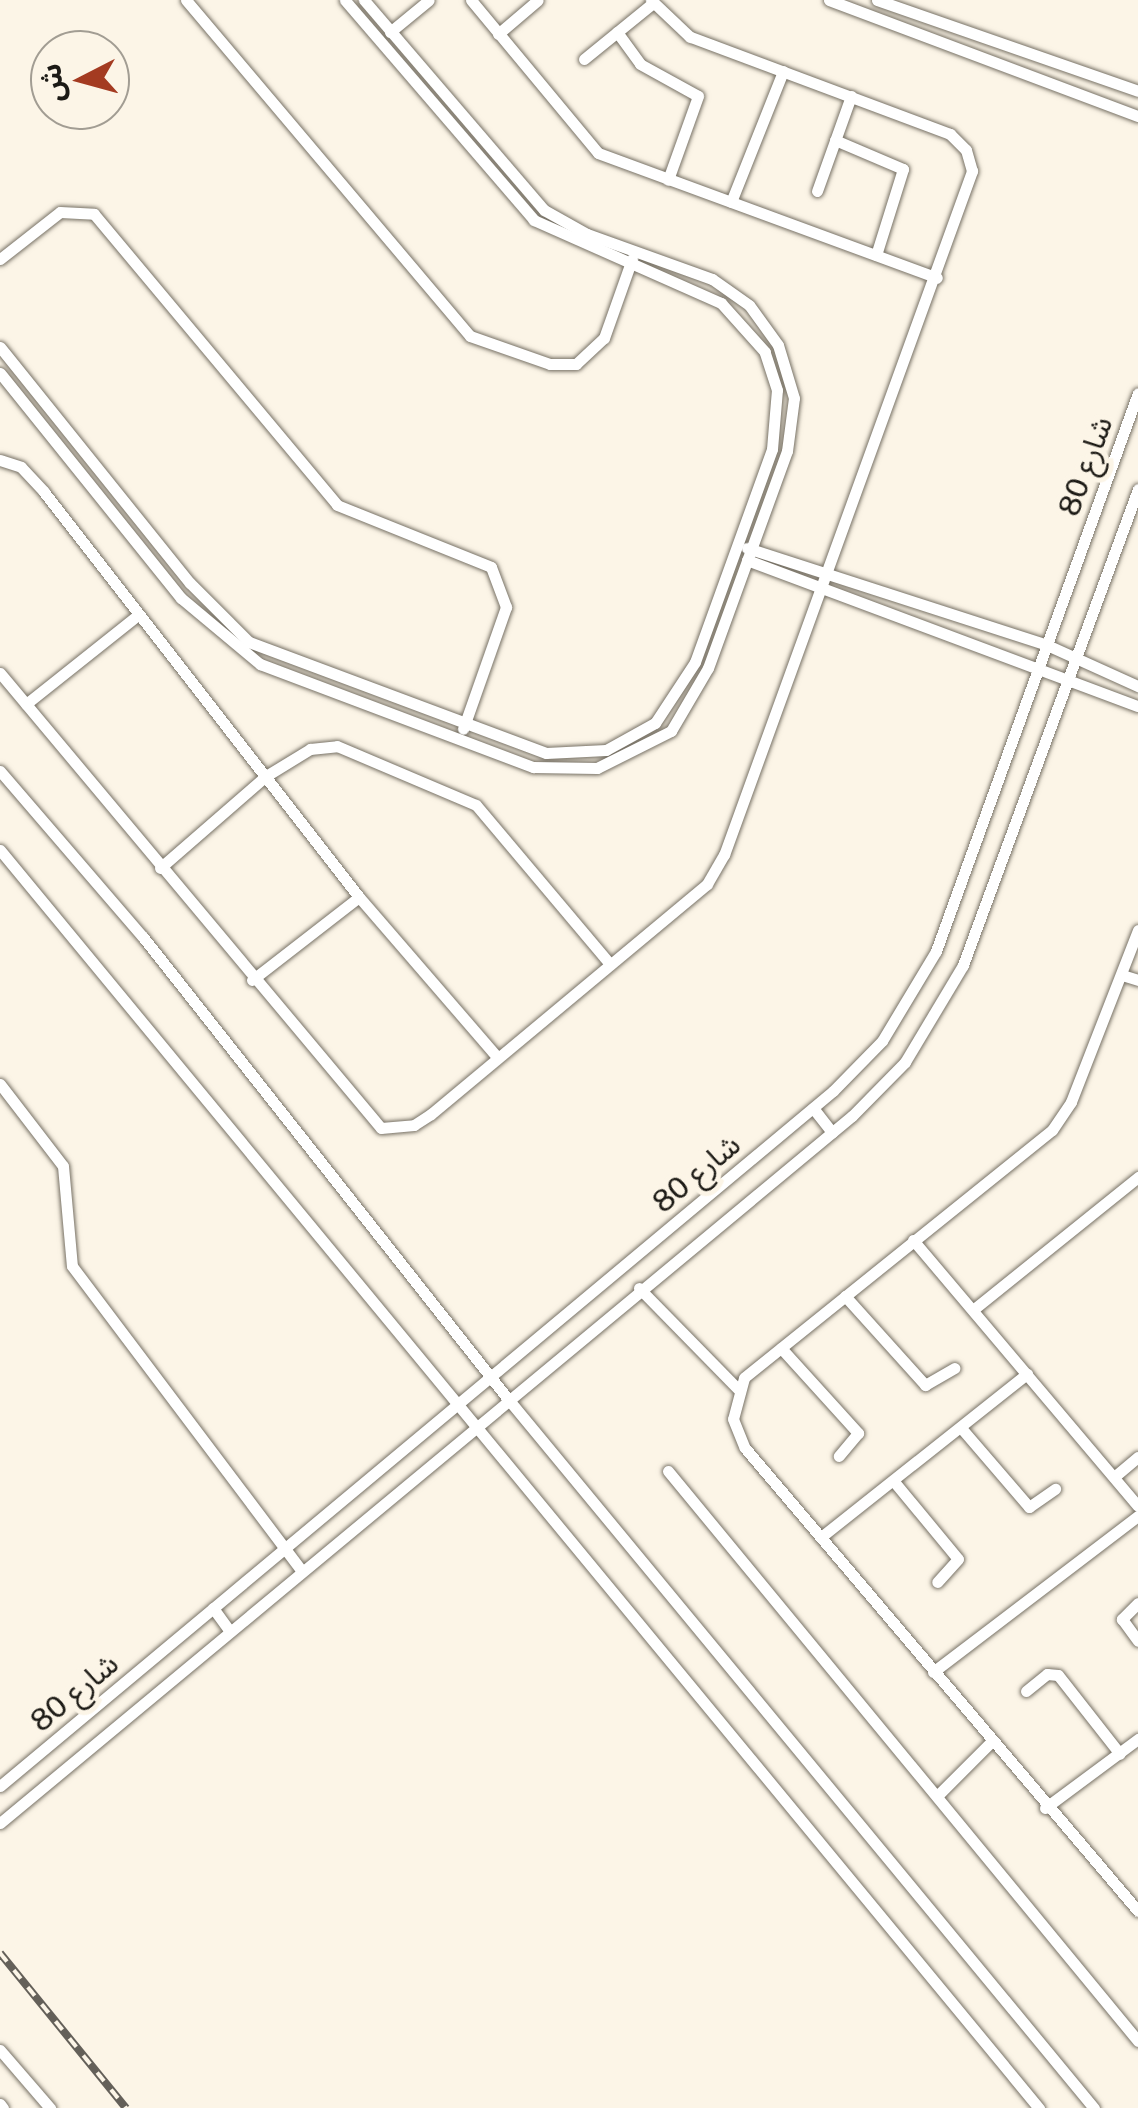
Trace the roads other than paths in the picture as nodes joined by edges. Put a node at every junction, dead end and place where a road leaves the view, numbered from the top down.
1 (186, 0) edge
2 (345, 0) edge
3 (364, 0) edge
4 (430, 0) edge
5 (471, 0) edge
6 (538, 0) edge
7 (829, 0) edge
8 (876, 0) edge
9 (652, 1) edge
10 (390, 32) junction
11 (617, 32) junction
12 (498, 34) junction
13 (584, 59) dead end
14 (782, 71) junction
15 (1138, 91) edge
16 (852, 96) junction
17 (1138, 116) edge
18 (836, 140) junction
19 (668, 180) junction
20 (817, 190) dead end
21 (731, 202) junction
22 (636, 250) junction
23 (876, 256) junction
24 (0, 259) edge
25 (630, 265) junction
26 (937, 278) junction
27 (0, 346) edge
28 (0, 374) edge
29 (1138, 393) edge
30 (0, 460) edge
31 (1138, 489) edge
32 (736, 550) junction
33 (752, 556) junction
34 (826, 575) junction
35 (818, 592) junction
36 (138, 615) junction
37 (1047, 645) junction
38 (1078, 658) junction
39 (1040, 665) junction
40 (0, 673) edge
41 (1070, 677) junction
42 (1138, 686) edge
43 (26, 704) junction
44 (1138, 706) edge
45 (464, 726) junction
46 (460, 741) junction
47 (0, 771) edge
48 (266, 776) junction
49 (0, 850) edge
50 (160, 868) junction
51 (359, 897) junction
52 (1138, 930) edge
53 (610, 964) junction
54 (1122, 974) junction
55 (252, 980) junction
56 (1138, 980) edge
57 (497, 1058) junction
58 (0, 1084) edge
59 (813, 1108) junction
60 (832, 1132) junction
61 (1138, 1177) edge
62 (914, 1240) junction
63 (640, 1288) junction
64 (844, 1296) junction
65 (974, 1309) junction
66 (780, 1348) junction
67 (954, 1368) dead end
68 (1027, 1374) junction
69 (492, 1376) junction
70 (738, 1388) junction
71 (508, 1399) junction
72 (460, 1403) junction
73 (477, 1425) junction
74 (962, 1429) junction
75 (839, 1456) dead end
76 (1138, 1457) edge
77 (668, 1471) dead end
78 (1114, 1476) junction
79 (896, 1484) junction
80 (1056, 1489) dead end
81 (1138, 1506) edge
82 (1138, 1516) edge
83 (821, 1538) junction
84 (285, 1547) junction
85 (302, 1570) junction
86 (937, 1582) dead end
87 (1138, 1603) edge
88 (213, 1608) junction
89 (230, 1631) junction
90 (1138, 1641) edge
91 (933, 1672) junction
92 (1026, 1691) dead end
93 (1138, 1739) edge
94 (991, 1742) junction
95 (1120, 1754) junction
96 (0, 1786) edge
97 (939, 1794) junction
98 (1045, 1808) junction
99 (0, 1823) edge
100 (1138, 1912) edge
101 (1138, 2040) edge
102 (0, 2050) edge
103 (50, 2108) edge
104 (1040, 2108) edge
105 (1094, 2108) edge

1 - 25 street
2 - 25 street
3 - 10 street
4 - 10 street
5 - 12 street
6 - 12 street
7 - 17 street
8 - 15 street
9 - 11 street
9 - 14 street
10 - 22 street
11 - 13 street
11 - 19 street
12 - 19 street
14 - 16 street
14 - 21 street
16 - 18 street
16 - 26 street
18 - 20 street
18 - 23 street
19 - 21 street
21 - 23 street
22 - 25 street
22 - 33 street
23 - 26 street
24 - 45 street
25 - 32 street
26 - 34 street
27 - 45 street
28 - 46 street
29 - 37 street, شارع 80
30 - 36 street
31 - 38 street, شارع 80
32 - 33 street
32 - 45 street
33 - 34 street
33 - 35 street
33 - 46 street
34 - 35 street
34 - 37 street
35 - 39 street
35 - 53 street
36 - 43 street
36 - 48 street
37 - 38 street
37 - 39 street, شارع 80
38 - 41 street, شارع 80
38 - 42 street
39 - 41 street
39 - 59 street, شارع 80
40 - 43 street
41 - 44 street
41 - 60 street, شارع 80
43 - 50 street
45 - 46 street
47 - 69 street
48 - 50 street
48 - 51 street
48 - 53 street
49 - 72 street
50 - 55 street
51 - 55 street
51 - 57 street
52 - 54 street
53 - 57 street
54 - 56 street
54 - 62 street
55 - 57 street
58 - 84 street
59 - 60 street
59 - 69 street, شارع 80
60 - 63 street, شارع 80
61 - 65 street
62 - 64 street
62 - 65 street
63 - 70 street
63 - 71 street, شارع 80
64 - 66 street
64 - 67 street
65 - 68 street
66 - 70 street
66 - 75 street
68 - 74 street
68 - 78 street
69 - 71 street
69 - 72 street, شارع 80
70 - 83 street
71 - 73 street, شارع 80
71 - 105 street
72 - 73 street
72 - 84 street, شارع 80
73 - 85 street, شارع 80
73 - 104 street
74 - 79 street
74 - 80 street
76 - 78 street
77 - 97 street
78 - 81 street
79 - 83 street
79 - 86 street
82 - 91 street
83 - 91 street
84 - 85 street
84 - 88 street, شارع 80
85 - 89 street, شارع 80
87 - 90 street
88 - 89 street
88 - 96 street, شارع 80
89 - 99 street, شارع 80
91 - 94 street
92 - 95 street
93 - 95 street
94 - 97 street
94 - 98 street
95 - 98 street
97 - 101 street
98 - 100 street
102 - 103 street

